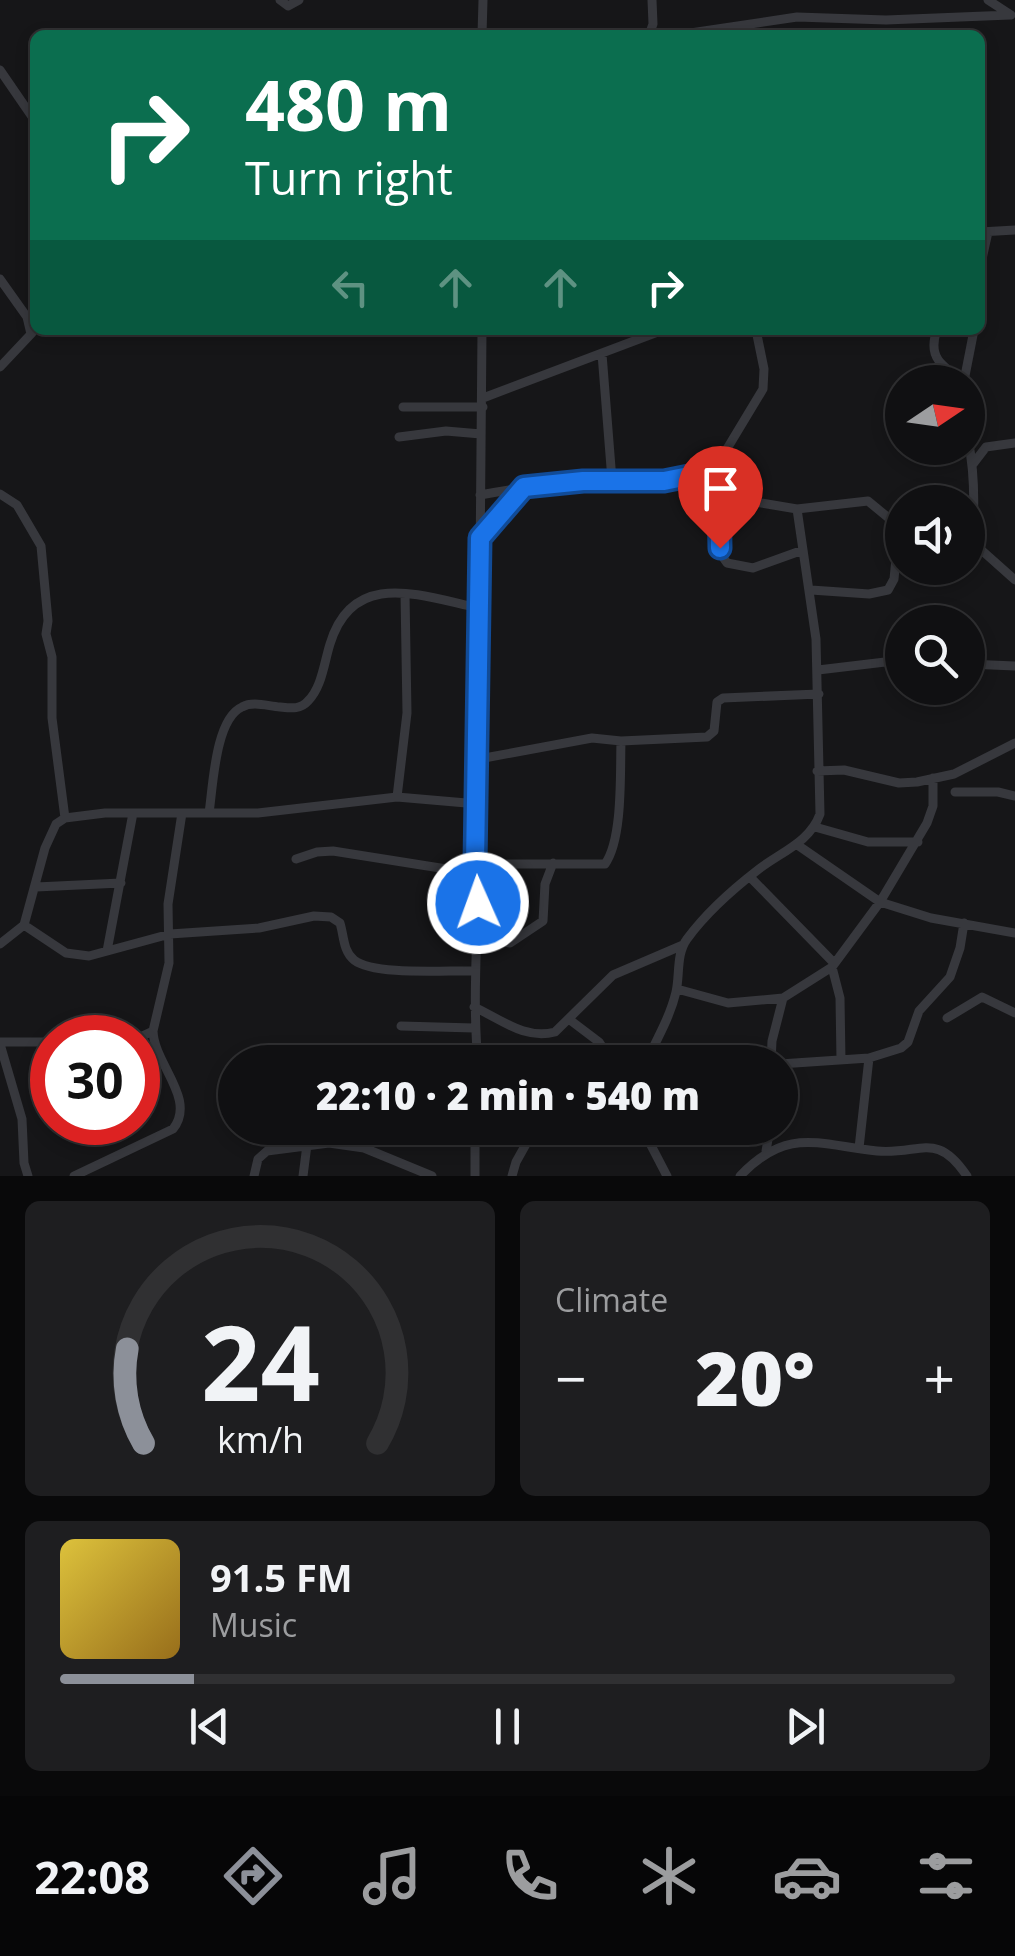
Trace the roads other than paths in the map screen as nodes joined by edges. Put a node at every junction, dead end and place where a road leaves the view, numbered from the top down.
1 (280, 0) edge
2 (299, 0) edge
3 (483, 0) edge
4 (652, 0) edge
5 (988, 0) edge
6 (1013, 16) edge
7 (482, 30) edge
8 (651, 30) edge
9 (711, 30) edge
10 (0, 70) edge
11 (30, 114) edge
12 (1015, 230) edge
13 (985, 232) edge
14 (0, 279) edge
15 (30, 326) edge
16 (30, 335) edge
17 (482, 335) edge
18 (651, 335) edge
19 (757, 335) edge
20 (936, 335) edge
21 (973, 335) edge
22 (602, 354) junction
23 (944, 365) edge
24 (966, 365) edge
25 (0, 367) edge
26 (483, 402) junction
27 (403, 407) dead end
28 (481, 434) junction
29 (399, 437) dead end
30 (1015, 442) edge
31 (985, 448) edge
32 (709, 472) junction
33 (612, 480) junction
34 (524, 487) junction
35 (0, 494) edge
36 (480, 494) junction
37 (719, 496) junction
38 (797, 509) junction
39 (885, 515) edge
40 (480, 538) junction
41 (803, 550) junction
42 (985, 553) edge
43 (1015, 580) edge
44 (891, 585) edge
45 (811, 590) junction
46 (405, 594) junction
47 (479, 608) junction
48 (885, 662) edge
49 (985, 665) edge
50 (1015, 666) edge
51 (818, 670) junction
52 (819, 694) junction
53 (621, 741) junction
54 (1015, 744) edge
55 (479, 759) junction
56 (818, 771) junction
57 (933, 778) junction
58 (955, 792) dead end
59 (1015, 796) edge
60 (397, 797) junction
61 (478, 804) junction
62 (133, 813) junction
63 (182, 813) junction
64 (209, 813) junction
65 (65, 818) junction
66 (815, 828) junction
67 (918, 842) junction
68 (796, 844) junction
69 (296, 859) dead end
70 (553, 863) junction
71 (476, 869) junction
72 (750, 877) junction
73 (121, 882) junction
74 (36, 887) junction
75 (880, 902) junction
76 (964, 923) junction
77 (24, 925) junction
78 (1015, 933) edge
79 (170, 934) junction
80 (478, 938) junction
81 (0, 944) edge
82 (683, 945) junction
83 (107, 951) junction
84 (833, 965) junction
85 (475, 971) junction
86 (677, 989) junction
87 (783, 998) junction
88 (474, 1007) junction
89 (1015, 1013) edge
90 (158, 1015) edge
91 (947, 1018) dead end
92 (570, 1020) junction
93 (401, 1026) dead end
94 (474, 1028) junction
95 (30, 1042) edge
96 (0, 1043) edge
97 (476, 1045) edge
98 (601, 1045) edge
99 (654, 1045) edge
100 (772, 1045) edge
101 (160, 1056) edge
102 (869, 1058) junction
103 (841, 1060) junction
104 (798, 1063) edge
105 (160, 1137) edge
106 (146, 1145) edge
107 (307, 1145) joint
108 (338, 1145) edge
109 (475, 1145) edge
110 (526, 1145) edge
111 (651, 1145) edge
112 (767, 1145) edge
113 (282, 1147) joint
114 (859, 1148) junction
115 (766, 1151) junction
116 (97, 1172) edge
117 (666, 1173) edge
118 (27, 1176) edge
119 (74, 1176) edge
120 (254, 1176) edge
121 (303, 1176) edge
122 (432, 1176) edge
123 (475, 1176) edge
124 (512, 1176) edge
125 (654, 1176) edge
126 (740, 1176) edge
127 (967, 1176) edge

1 - 2 street
3 - 7 street
4 - 8 street
5 - 6 street
6 - 9 street
10 - 11 street
12 - 13 street
14 - 15 street
16 - 25 street
17 - 26 street
18 - 22 street
19 - 32 street
20 - 23 street
21 - 24 street
22 - 26 street
22 - 33 street
26 - 27 street
26 - 28 street
28 - 29 street
28 - 36 street
30 - 31 street
32 - 33 street
32 - 37 street
33 - 34 street
34 - 36 street
34 - 40 street
35 - 65 street
36 - 40 street
37 - 38 street
37 - 41 street
38 - 39 street
38 - 41 street
40 - 47 street
41 - 45 street
42 - 43 street
44 - 45 street
45 - 51 street
46 - 47 street
46 - 60 street
46 - 64 street
47 - 55 street
48 - 51 street
49 - 50 street
51 - 52 street
52 - 53 street
52 - 56 street
53 - 55 street
53 - 70 street
54 - 57 street
55 - 61 street
56 - 57 street
56 - 66 street
57 - 67 street
58 - 59 street
60 - 61 street
60 - 64 street
61 - 71 street
62 - 63 street
62 - 65 street
62 - 73 street
63 - 64 street
63 - 79 street
65 - 74 street
66 - 67 street
66 - 68 street
67 - 75 street
68 - 72 street
68 - 75 street
69 - 71 street
70 - 71 street
70 - 80 street
71 - 80 street
72 - 82 street
72 - 84 street
73 - 74 street
73 - 83 street
74 - 77 street
75 - 76 street
75 - 84 street
76 - 78 street
76 - 102 street
77 - 81 street
77 - 83 street
79 - 83 street
79 - 85 street
79 - 90 street
80 - 85 street
82 - 86 street
82 - 92 street
84 - 87 street
84 - 103 street
85 - 88 street
86 - 87 street
86 - 99 street
87 - 100 street
88 - 92 street
88 - 94 street
89 - 91 street
92 - 98 street
93 - 94 street
94 - 97 street
95 - 96 street
96 - 118 street
101 - 105 street
102 - 103 street
102 - 114 street
103 - 104 street
106 - 116 street
107 - 113 street
107 - 121 street
108 - 122 street
109 - 123 street
110 - 124 street
111 - 117 street
112 - 115 street
113 - 120 street
114 - 115 street
114 - 127 street
115 - 126 street
116 - 119 street
117 - 125 street

